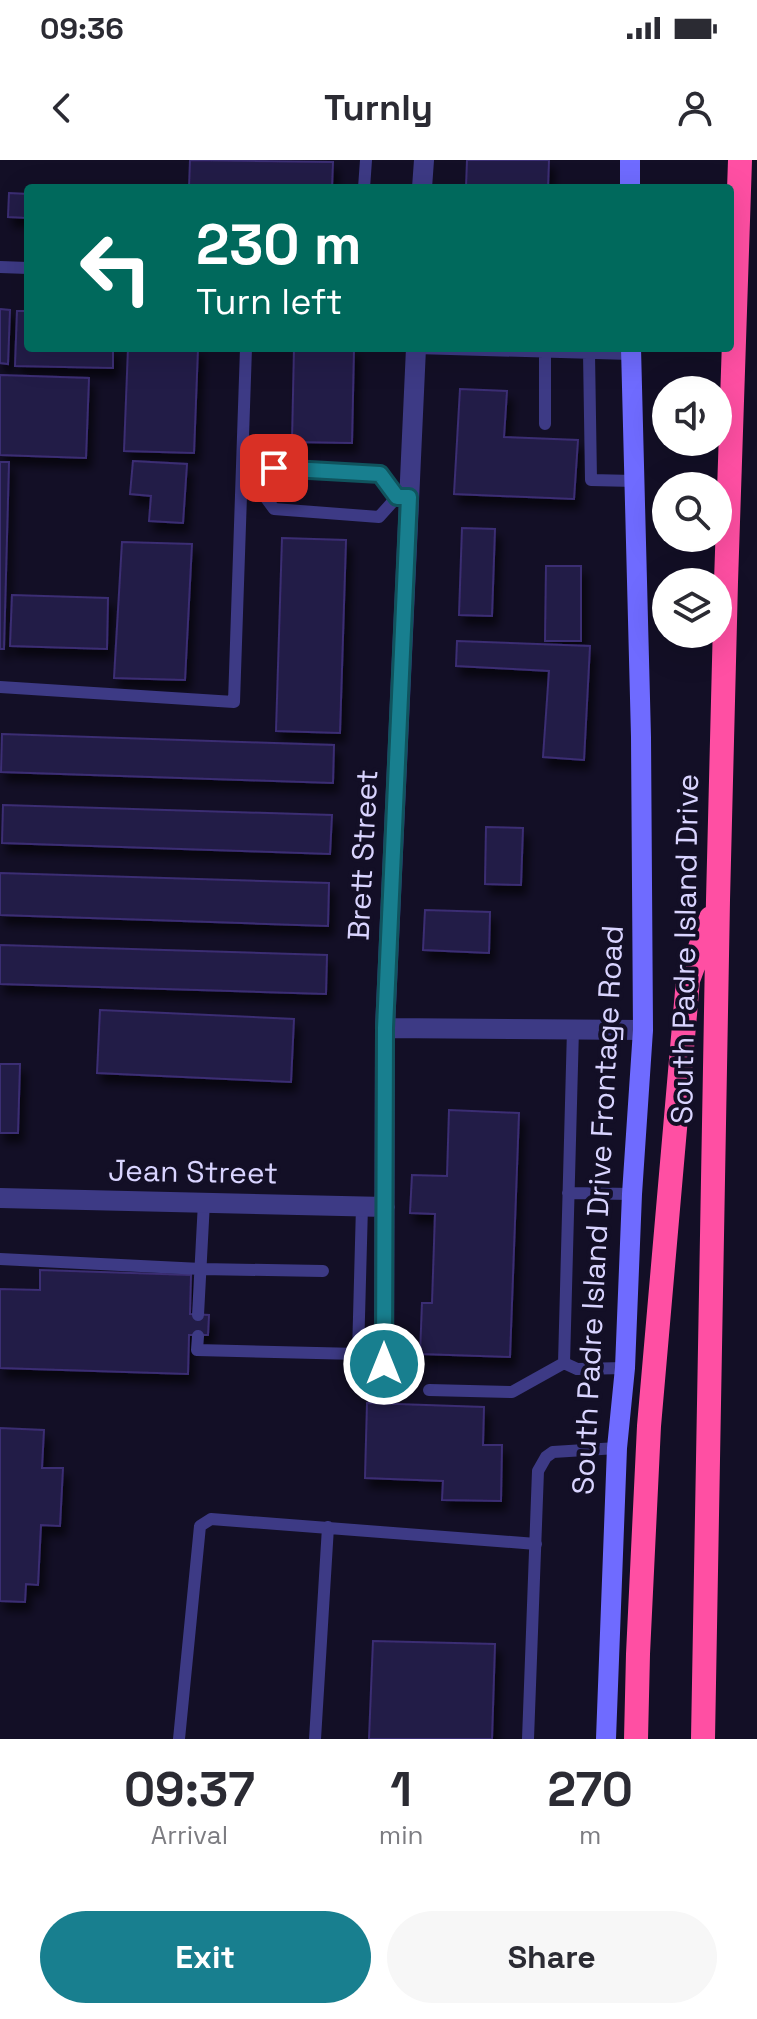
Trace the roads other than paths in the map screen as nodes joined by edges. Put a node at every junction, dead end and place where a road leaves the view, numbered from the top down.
1 (366, 160) edge
2 (424, 160) edge
3 (630, 160) edge
4 (740, 160) edge
5 (364, 184) edge
6 (422, 184) edge
7 (630, 184) edge
8 (0, 267) edge
9 (24, 268) edge
10 (734, 341) edge
11 (246, 352) edge
12 (416, 352) edge
13 (545, 352) joint
14 (610, 352) edge
15 (631, 352) edge
16 (734, 352) edge
17 (589, 353) junction
18 (545, 424) dead end
19 (634, 481) junction
20 (241, 487) junction
21 (258, 487) junction
22 (403, 497) junction
23 (0, 687) edge
24 (718, 900) junction
25 (385, 1028) junction
26 (573, 1029) junction
27 (643, 1030) junction
28 (568, 1193) junction
29 (632, 1194) junction
30 (0, 1198) edge
31 (204, 1202) junction
32 (362, 1206) junction
33 (385, 1207) junction
34 (0, 1259) edge
35 (201, 1269) junction
36 (323, 1271) dead end
37 (198, 1315) dead end
38 (198, 1336) dead end
39 (564, 1363) junction
40 (384, 1364) dead end
41 (625, 1368) junction
42 (429, 1390) dead end
43 (617, 1448) junction
44 (328, 1527) junction
45 (536, 1544) junction
46 (179, 1739) edge
47 (315, 1739) edge
48 (528, 1739) edge
49 (606, 1739) edge
50 (636, 1739) edge
51 (703, 1739) edge

1 - 5 lane
2 - 6 street
3 - 7 main road
4 - 10 highway, South Padre Island Drive
8 - 9 lane
11 - 20 lane
12 - 22 street, Brett Street
13 - 17 lane
13 - 18 lane
14 - 17 lane
15 - 19 main road, South Padre Island Drive Frontage Road
16 - 24 highway, South Padre Island Drive
17 - 19 lane
19 - 27 main road, South Padre Island Drive Frontage Road
20 - 21 lane
20 - 23 lane
21 - 22 lane
21 - 22 lane
22 - 25 street, Brett Street
24 - 50 highway
24 - 51 highway, South Padre Island Drive
25 - 26 street
25 - 33 street, Brett Street
26 - 27 street
26 - 28 lane
27 - 29 main road, South Padre Island Drive Frontage Road
28 - 29 lane
28 - 39 lane
29 - 41 main road, South Padre Island Drive Frontage Road
30 - 31 street, Jean Street
31 - 32 street, Jean Street
31 - 35 lane
32 - 33 street, Jean Street
32 - 38 lane
33 - 40 street, Brett Street
34 - 35 lane
35 - 36 lane
35 - 37 lane
39 - 41 lane
39 - 42 lane
41 - 43 main road, South Padre Island Drive Frontage Road
43 - 45 lane
43 - 49 main road, South Padre Island Drive Frontage Road
44 - 45 lane
44 - 46 lane
44 - 47 lane
45 - 48 lane

